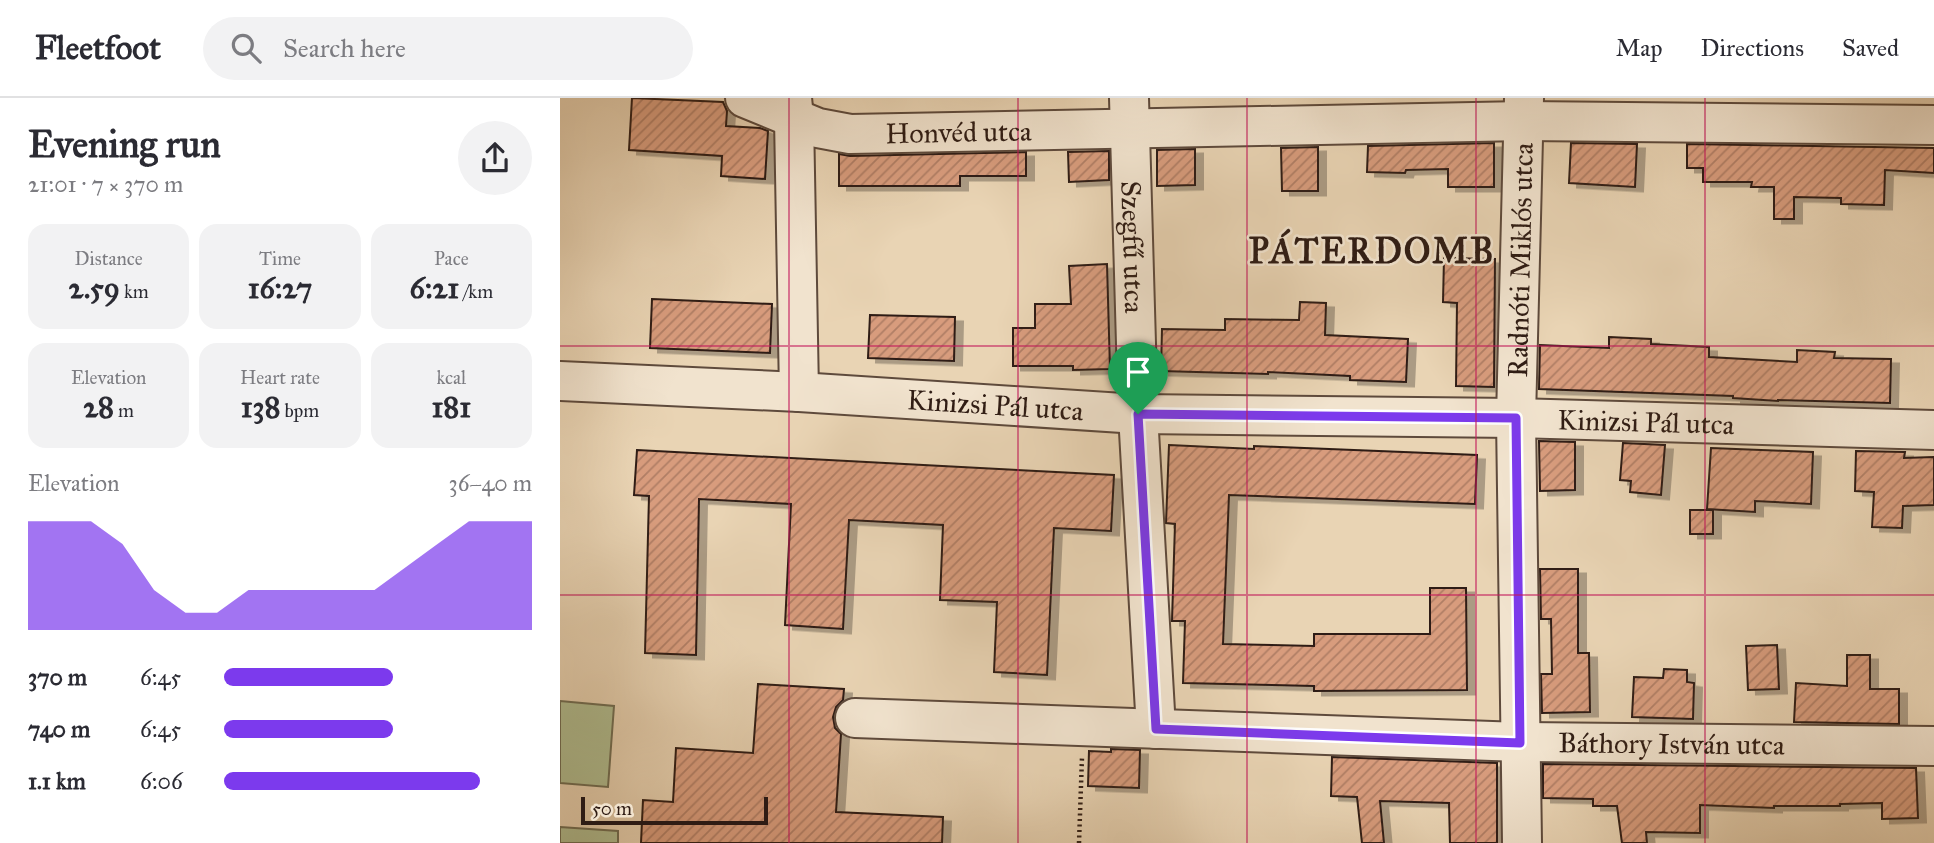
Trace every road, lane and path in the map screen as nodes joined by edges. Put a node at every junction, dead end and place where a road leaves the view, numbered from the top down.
1 (745, 98) edge
2 (793, 108) edge
3 (1524, 110) edge
4 (1129, 113) edge
5 (1934, 125) edge
6 (560, 381) edge
7 (799, 392) junction
8 (1138, 414) junction
9 (1516, 418) junction
10 (1934, 430) edge
11 (855, 718) dead end
12 (1082, 728) junction
13 (1156, 729) junction
14 (1520, 743) junction
15 (1934, 746) edge
16 (1079, 843) edge
17 (1522, 843) edge

1 - 2 street, Honvéd utca
2 - 4 street, Honvéd utca
2 - 7 street
3 - 4 street, Honvéd utca
3 - 5 street, Honvéd utca
3 - 9 street, Radnóti Miklós utca
4 - 8 street, Szegfű utca
6 - 7 street, Kinizsi Pál utca
7 - 8 street, Kinizsi Pál utca
8 - 9 street, Kinizsi Pál utca
8 - 13 street, Szegfű utca
9 - 10 street, Kinizsi Pál utca
9 - 14 street, Radnóti Miklós utca
11 - 12 street, Báthory István utca
12 - 13 street, Báthory István utca
12 - 16 path
13 - 14 street, Báthory István utca
14 - 15 street, Báthory István utca
14 - 17 street, Radnóti Miklós utca

